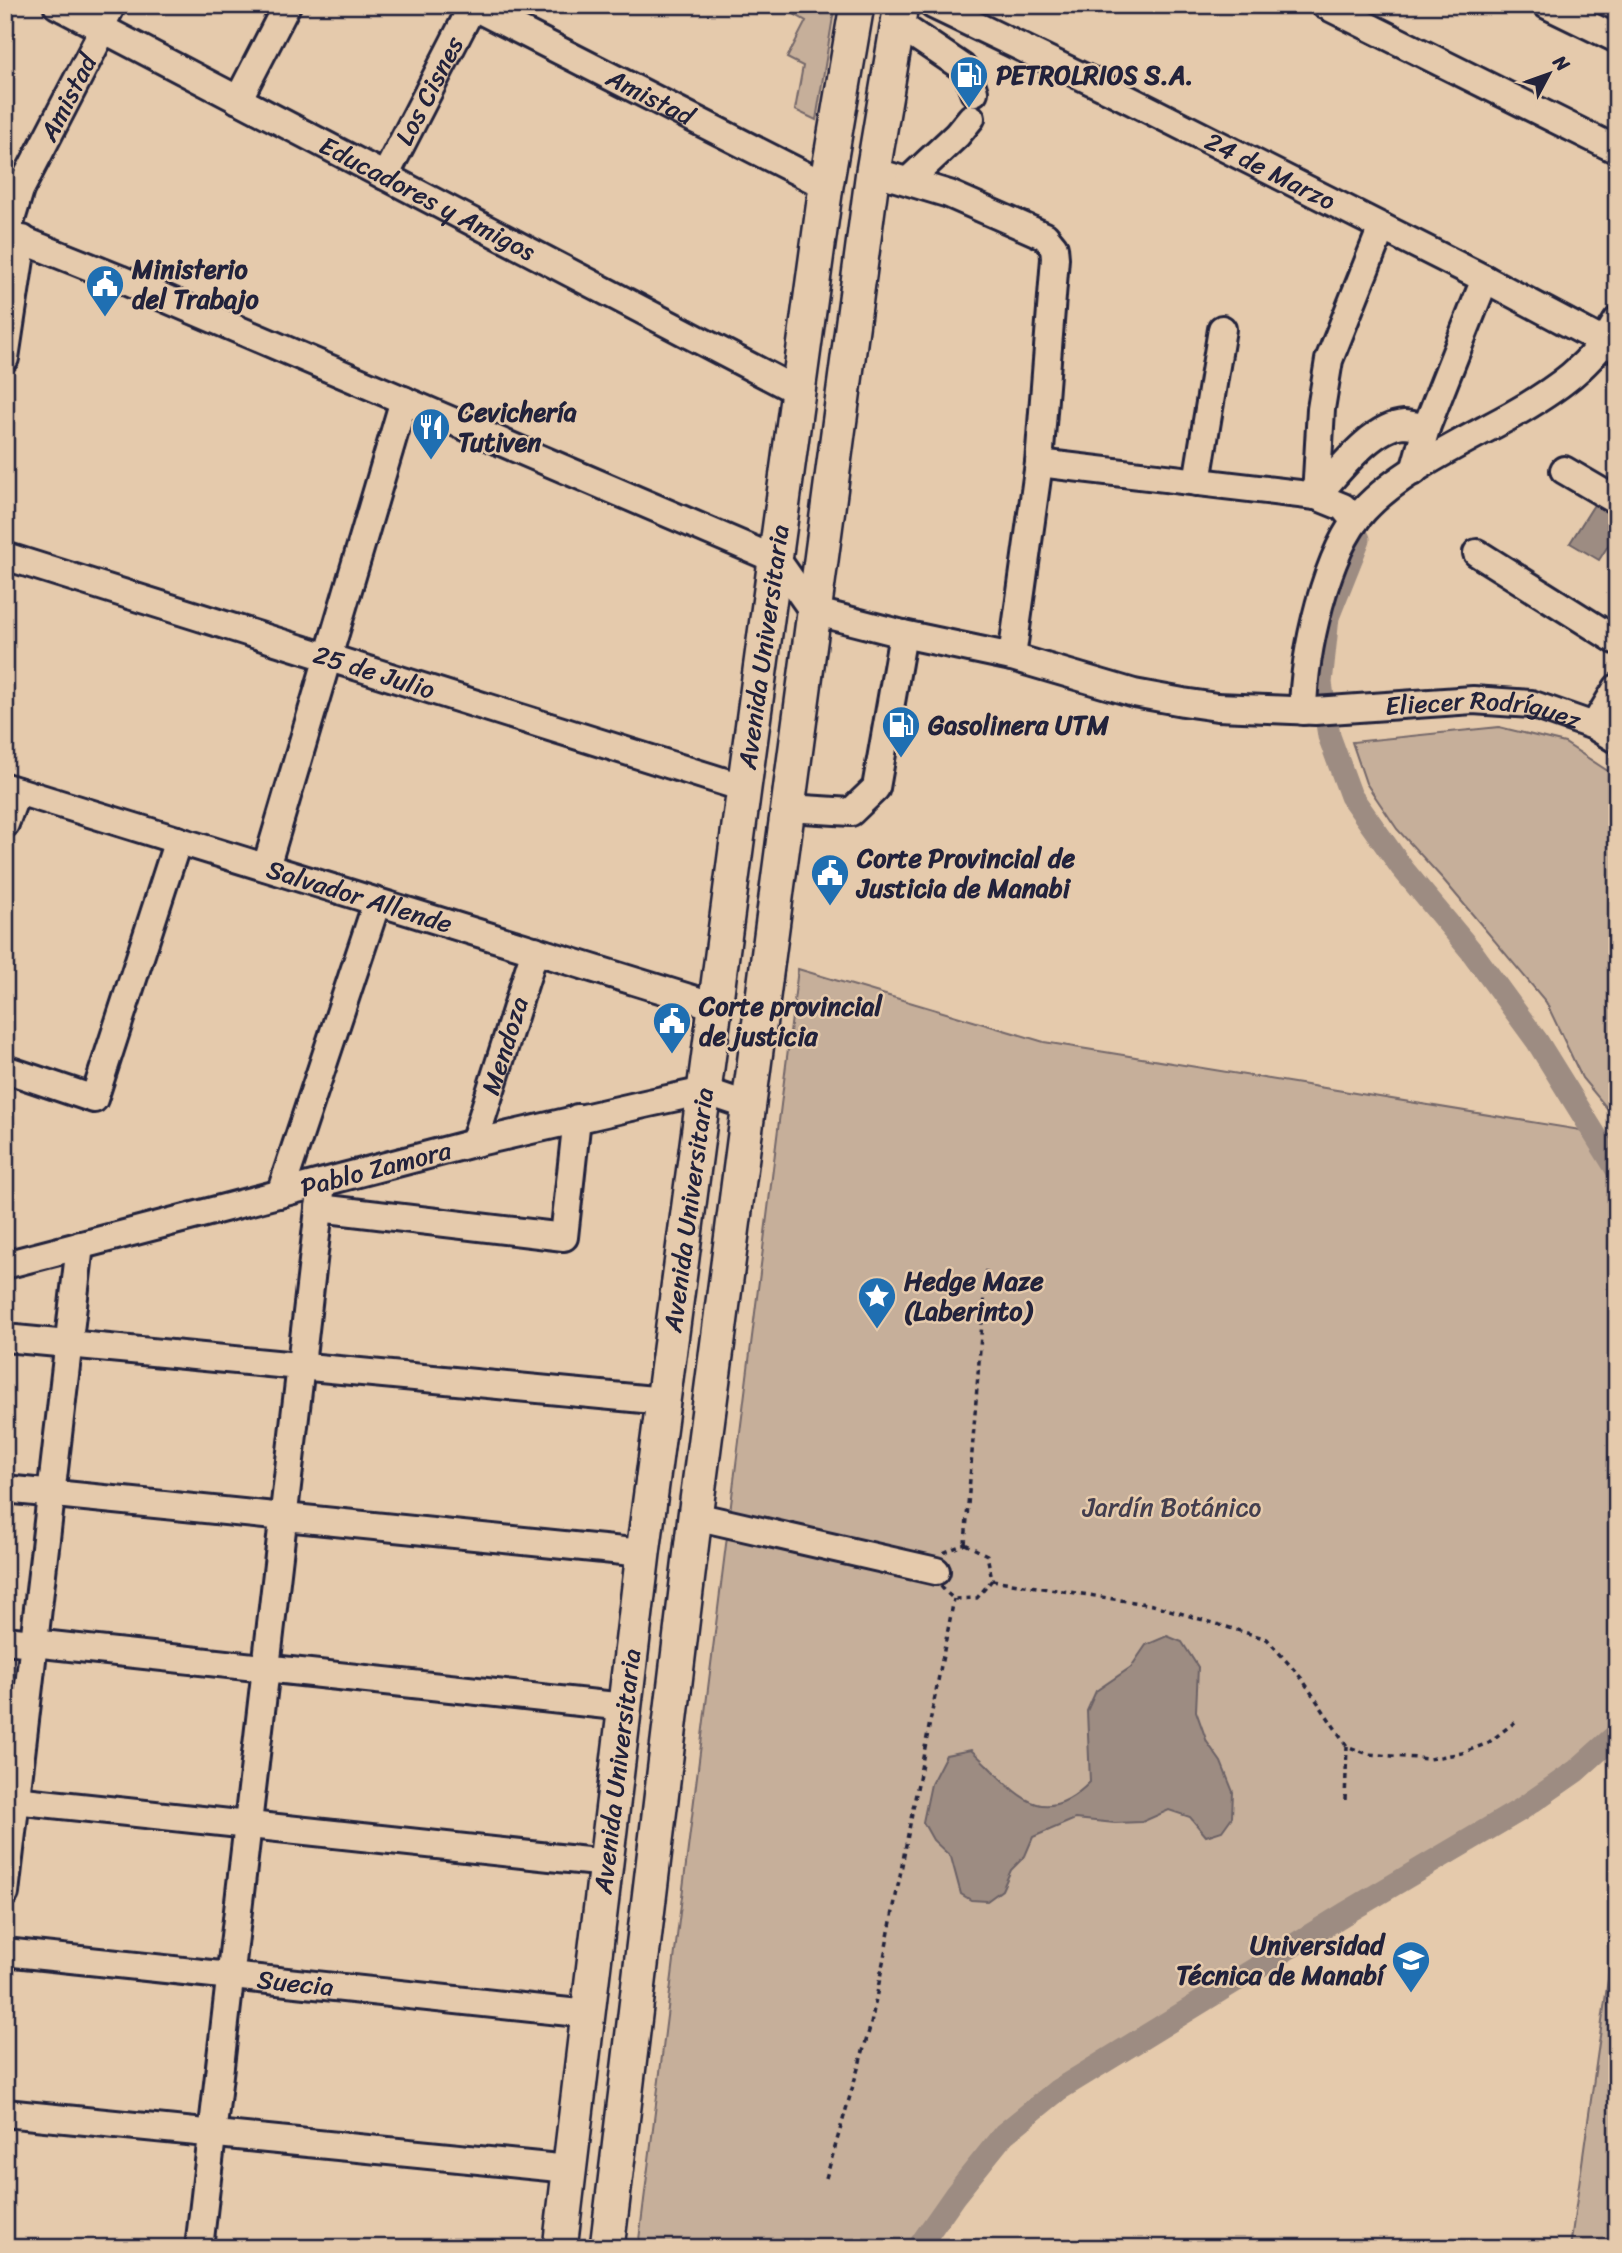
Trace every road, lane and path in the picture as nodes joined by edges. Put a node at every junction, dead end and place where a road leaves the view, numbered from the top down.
1 (57, 5) edge
2 (287, 5) edge
3 (857, 5) edge
4 (933, 5) edge
5 (1325, 5) edge
6 (1547, 5) edge
7 (473, 6) edge
8 (899, 14) edge
9 (105, 21) edge
10 (1617, 39) edge
11 (238, 100) junction
12 (1617, 150) edge
13 (873, 171) junction
14 (384, 176) junction
15 (909, 180) junction
16 (13, 186) edge
17 (826, 186) junction
18 (1382, 227) junction
19 (12, 235) edge
20 (1485, 279) junction
21 (1222, 329) dead end
22 (1612, 338) edge
23 (5, 358) edge
24 (799, 392) junction
25 (404, 400) junction
26 (1426, 428) junction
27 (1039, 463) junction
28 (1564, 470) dead end
29 (1414, 471) junction
30 (1197, 482) junction
31 (1316, 496) junction
32 (1617, 501) edge
33 (1355, 521) junction
34 (1477, 553) dead end
35 (5, 556) edge
36 (777, 560) junction
37 (813, 611) junction
38 (903, 634) junction
39 (1617, 641) edge
40 (328, 657) junction
41 (1012, 657) junction
42 (1617, 688) edge
43 (1309, 711) junction
44 (1594, 726) junction
45 (1617, 740) edge
46 (744, 788) junction
47 (11, 789) edge
48 (788, 808) junction
49 (5, 824) edge
50 (178, 841) junction
51 (266, 867) junction
52 (377, 902) junction
53 (535, 950) junction
54 (715, 1006) junction
55 (5, 1069) edge
56 (705, 1091) junction
57 (749, 1106) junction
58 (578, 1118) junction
59 (474, 1143) junction
60 (280, 1194) junction
61 (321, 1196) junction
62 (80, 1245) junction
63 (5, 1265) edge
64 (985, 1270) dead end
65 (5, 1338) edge
66 (69, 1344) junction
67 (301, 1366) junction
68 (664, 1401) junction
69 (5, 1489) edge
70 (52, 1493) junction
71 (695, 1516) junction
72 (284, 1517) junction
73 (965, 1544) junction
74 (643, 1553) junction
75 (936, 1572) junction
76 (992, 1580) junction
77 (954, 1599) junction
78 (5, 1640) edge
79 (34, 1643) junction
80 (266, 1668) junction
81 (625, 1707) junction
82 (1515, 1722) dead end
83 (1347, 1746) junction
84 (11, 1800) edge
85 (1345, 1800) dead end
86 (248, 1825) junction
87 (606, 1863) junction
88 (5, 1893) edge
89 (5, 1952) edge
90 (230, 1976) junction
91 (588, 2014) junction
92 (5, 2113) edge
93 (212, 2133) junction
94 (569, 2169) junction
95 (826, 2178) dead end
96 (199, 2248) edge
97 (560, 2248) edge
98 (607, 2248) edge

1 - 9 street, Educadores y Amigos
2 - 11 street
3 - 17 main road, Avenida Universitaria
4 - 18 street, 24 de Marzo
5 - 12 street
6 - 10 street
7 - 14 street, Los Cisnes
7 - 17 street, Amistad
8 - 13 main road, Avenida Universitaria
8 - 15 street
9 - 11 street, Educadores y Amigos
9 - 16 street, Amistad
11 - 14 street, Educadores y Amigos
13 - 15 street
13 - 37 main road, Avenida Universitaria
14 - 24 street, Educadores y Amigos
15 - 27 street
16 - 19 street, Amistad
17 - 24 main road, Avenida Universitaria
18 - 20 street, 24 de Marzo
18 - 31 street
19 - 23 street
19 - 25 street
20 - 22 street, 24 de Marzo
20 - 26 street
21 - 30 street
22 - 29 street
24 - 36 main road, Avenida Universitaria
25 - 36 street
25 - 40 street
26 - 29 street
26 - 31 street
27 - 30 street
27 - 41 street
28 - 32 street
29 - 33 street
30 - 31 street
31 - 33 street
33 - 43 street
34 - 39 street
35 - 40 street, 25 de Julio
36 - 37 street
36 - 46 main road, Avenida Universitaria
37 - 38 street, Eliecer Rodríguez
37 - 48 main road, Avenida Universitaria
38 - 41 street, Eliecer Rodríguez
38 - 48 street
40 - 46 street, 25 de Julio
40 - 51 street
41 - 43 street, Eliecer Rodríguez
42 - 44 street
43 - 44 street, Eliecer Rodríguez
44 - 45 street, Eliecer Rodríguez
46 - 54 main road, Avenida Universitaria
47 - 49 street
47 - 50 street, Salvador Allende
48 - 57 main road, Avenida Universitaria
50 - 51 street, Salvador Allende
50 - 55 street
51 - 52 street, Salvador Allende
52 - 53 street, Salvador Allende
52 - 60 street
53 - 54 street, Salvador Allende
53 - 59 street, Mendoza
54 - 56 main road, Avenida Universitaria
56 - 57 street
56 - 58 street, Pablo Zamora
56 - 68 main road, Avenida Universitaria
57 - 71 main road, Avenida Universitaria
58 - 59 street, Pablo Zamora
58 - 61 street
59 - 61 street, Pablo Zamora
60 - 61 street, Pablo Zamora
60 - 62 street, Pablo Zamora
61 - 67 street
62 - 63 street, Pablo Zamora
62 - 66 street
64 - 73 path
65 - 66 street
66 - 67 street
66 - 70 street
67 - 68 street
67 - 72 street
68 - 74 main road, Avenida Universitaria
69 - 70 street
70 - 72 street
70 - 79 street
71 - 75 street
71 - 98 main road, Avenida Universitaria
72 - 74 street
72 - 80 street
73 - 75 path
73 - 76 path
74 - 81 main road, Avenida Universitaria
75 - 77 path
76 - 77 path
76 - 83 path
77 - 95 path
78 - 79 street
79 - 80 street
79 - 84 street
80 - 81 street
80 - 86 street
81 - 87 main road, Avenida Universitaria
82 - 83 path
83 - 85 path
84 - 86 street
84 - 88 street
86 - 87 street
86 - 90 street
87 - 91 main road, Avenida Universitaria
89 - 90 street, Suecia
90 - 91 street, Suecia
90 - 93 street
91 - 94 main road, Avenida Universitaria
92 - 93 street
93 - 94 street
93 - 96 street
94 - 97 main road, Avenida Universitaria

